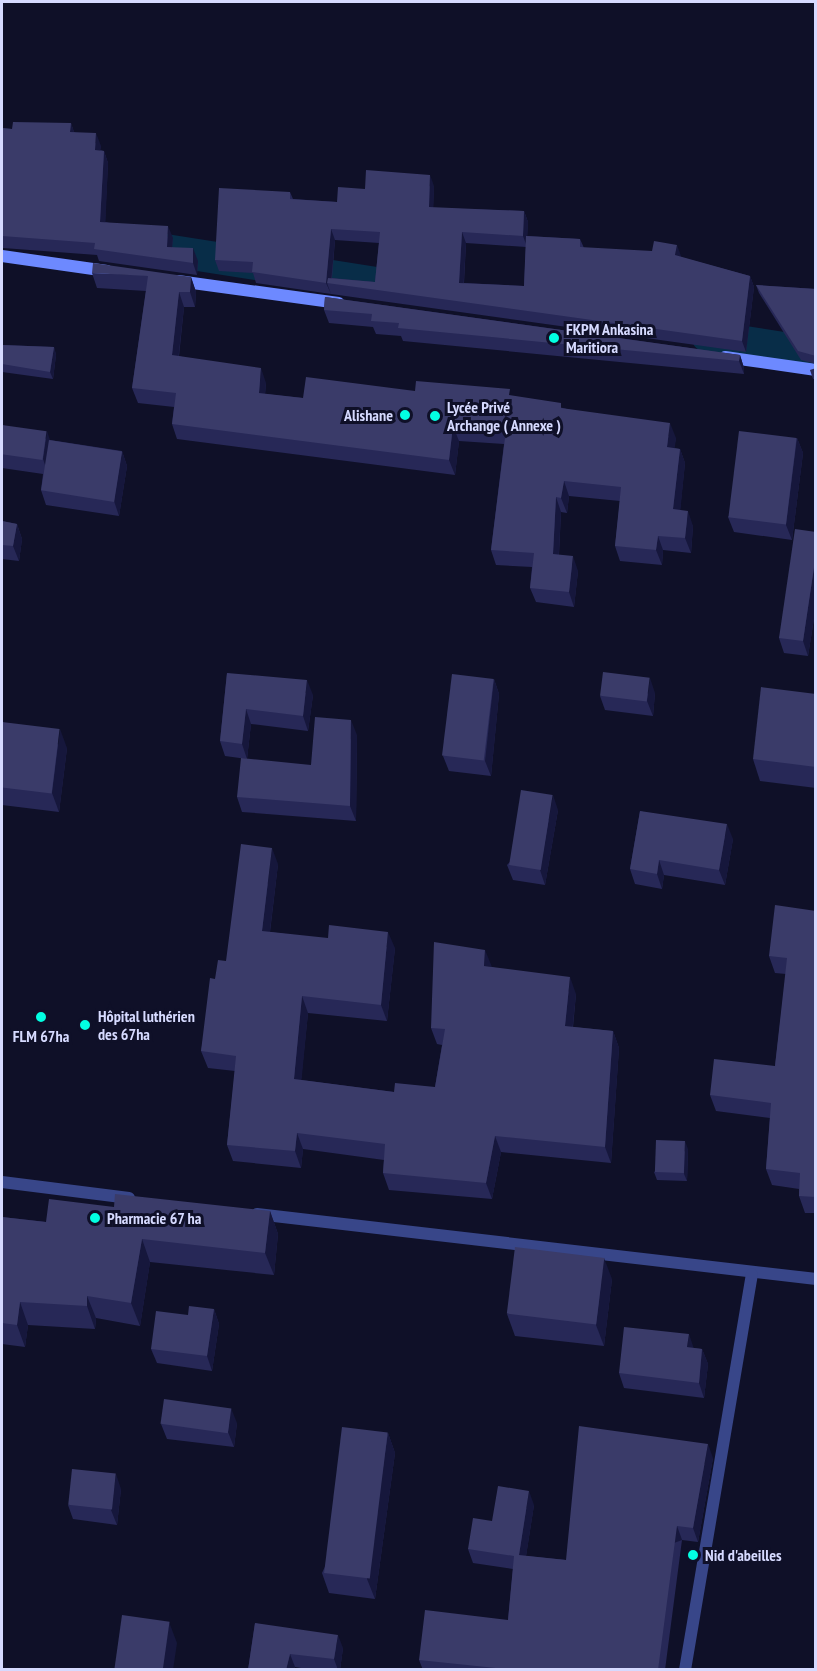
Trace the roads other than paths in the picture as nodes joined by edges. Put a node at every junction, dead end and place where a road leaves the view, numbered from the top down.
1 (2, 256) edge
2 (119, 272) edge
3 (167, 279) edge
4 (355, 305) edge
5 (709, 355) edge
6 (816, 370) edge
7 (2, 1182) edge
8 (144, 1200) edge
9 (240, 1212) edge
10 (752, 1275) junction
11 (816, 1279) edge
12 (685, 1670) edge

1 - 2 street
3 - 4 street
5 - 6 street
7 - 8 street
9 - 10 street
10 - 11 street
10 - 12 street

